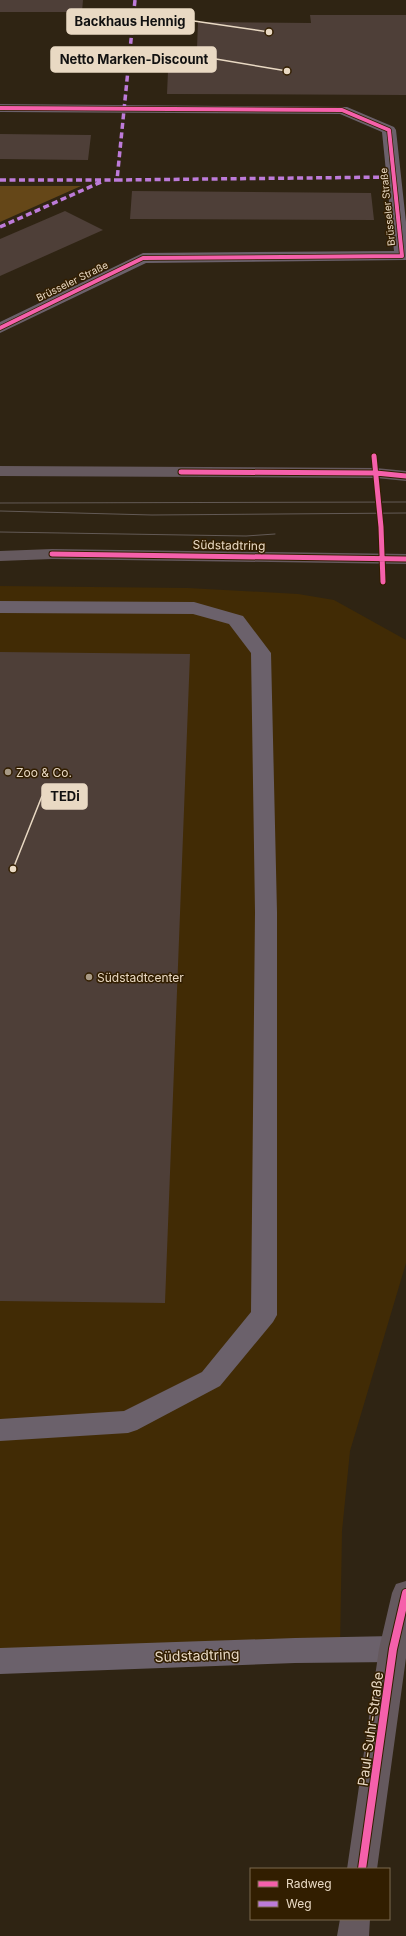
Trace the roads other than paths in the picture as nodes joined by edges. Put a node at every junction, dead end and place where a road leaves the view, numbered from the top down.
1 (0, 108) edge
2 (0, 328) edge
3 (0, 471) edge
4 (406, 476) edge
5 (0, 556) edge
6 (406, 559) edge
7 (0, 607) edge
8 (0, 1430) edge
9 (406, 1593) edge
10 (393, 1649) junction
11 (0, 1661) edge
12 (362, 1868) edge
13 (355, 1920) edge
14 (353, 1936) edge

1 - 2 street, Brüsseler Straße
3 - 4 street
5 - 6 street, Südstadtring
7 - 8 street
9 - 10 street, Paul-Suhr-Straße
10 - 11 street, Südstadtring
10 - 12 street, Paul-Suhr-Straße
13 - 14 street

